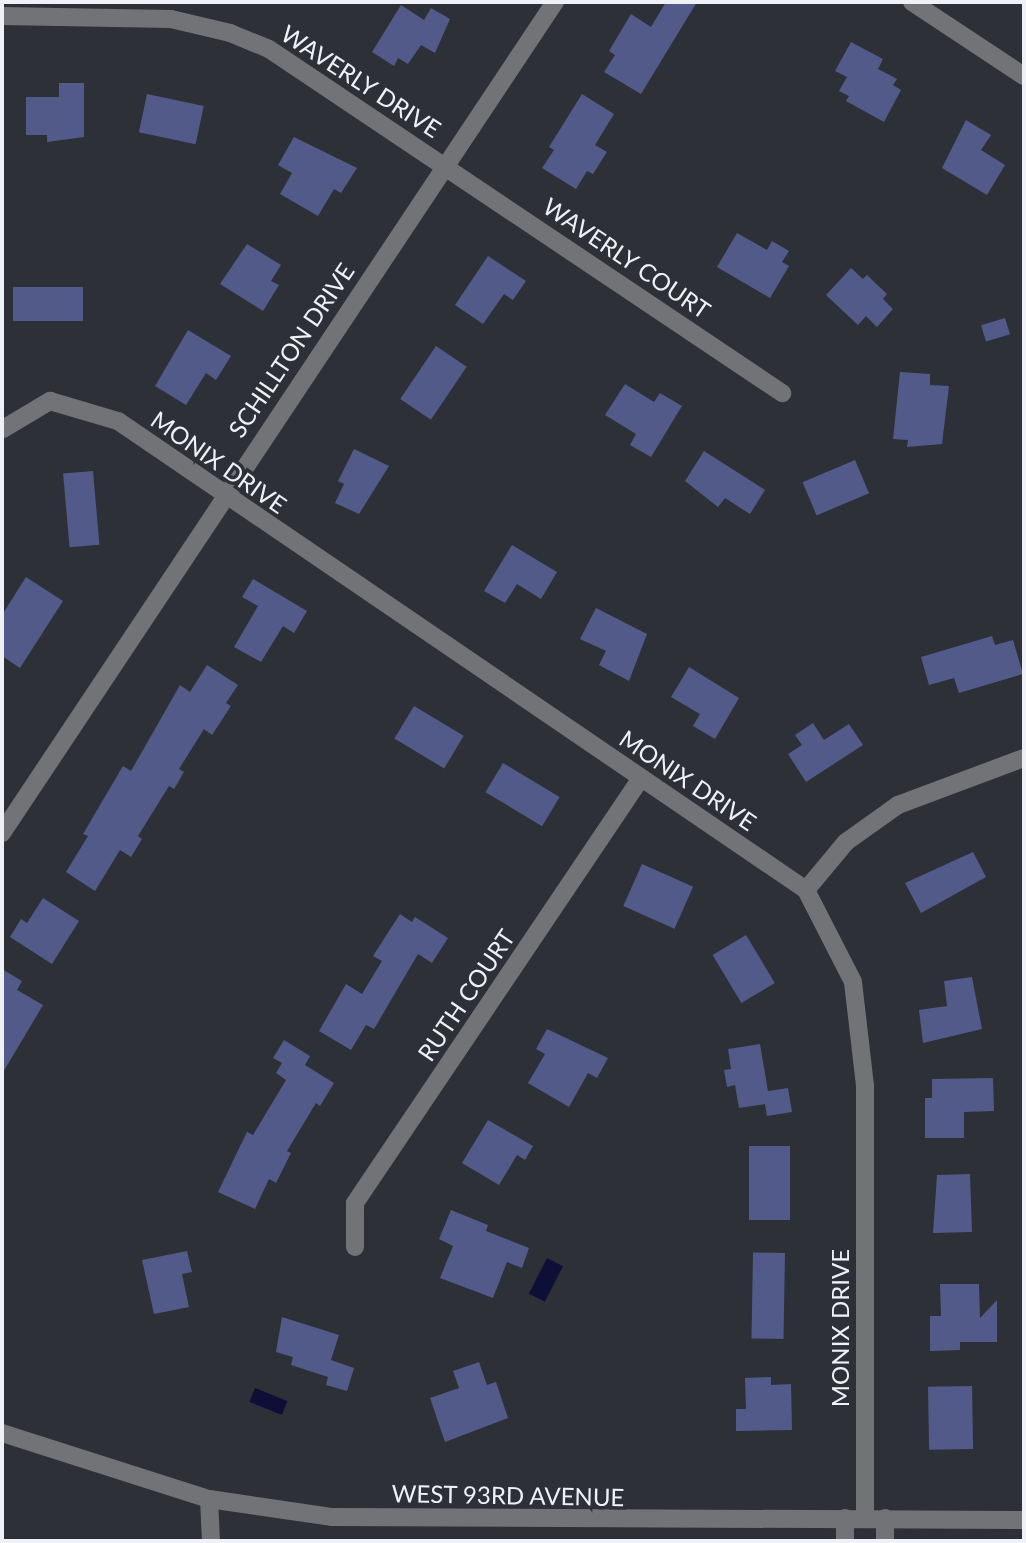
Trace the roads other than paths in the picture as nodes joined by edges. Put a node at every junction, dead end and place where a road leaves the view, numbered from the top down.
1 (555, 2) edge
2 (912, 2) edge
3 (2, 16) edge
4 (1024, 76) edge
5 (445, 163) junction
6 (782, 393) dead end
7 (3, 429) edge
8 (224, 496) junction
9 (1024, 758) edge
10 (641, 778) junction
11 (2, 833) edge
12 (806, 890) junction
13 (355, 1247) dead end
14 (2, 1433) edge
15 (209, 1499) junction
16 (845, 1518) junction
17 (865, 1518) junction
18 (885, 1518) junction
19 (1024, 1520) edge
20 (211, 1541) edge
21 (845, 1541) edge
22 (885, 1541) edge

1 - 5 street, SCHILLTON DRIVE
2 - 4 street
3 - 5 street, WAVERLY DRIVE
5 - 6 street, WAVERLY COURT
5 - 8 street, SCHILLTON DRIVE
7 - 8 street, MONIX DRIVE
8 - 10 street, MONIX DRIVE
8 - 11 street, SCHILLTON DRIVE
9 - 12 street
10 - 12 street, MONIX DRIVE
10 - 13 street, RUTH COURT
12 - 17 street, MONIX DRIVE
14 - 15 street, WEST 93RD AVENUE
15 - 16 street, WEST 93RD AVENUE
15 - 20 street
16 - 17 street, WEST 93RD AVENUE
16 - 21 street
17 - 18 street, WEST 93RD AVENUE
18 - 19 street, WEST 93RD AVENUE
18 - 22 street

